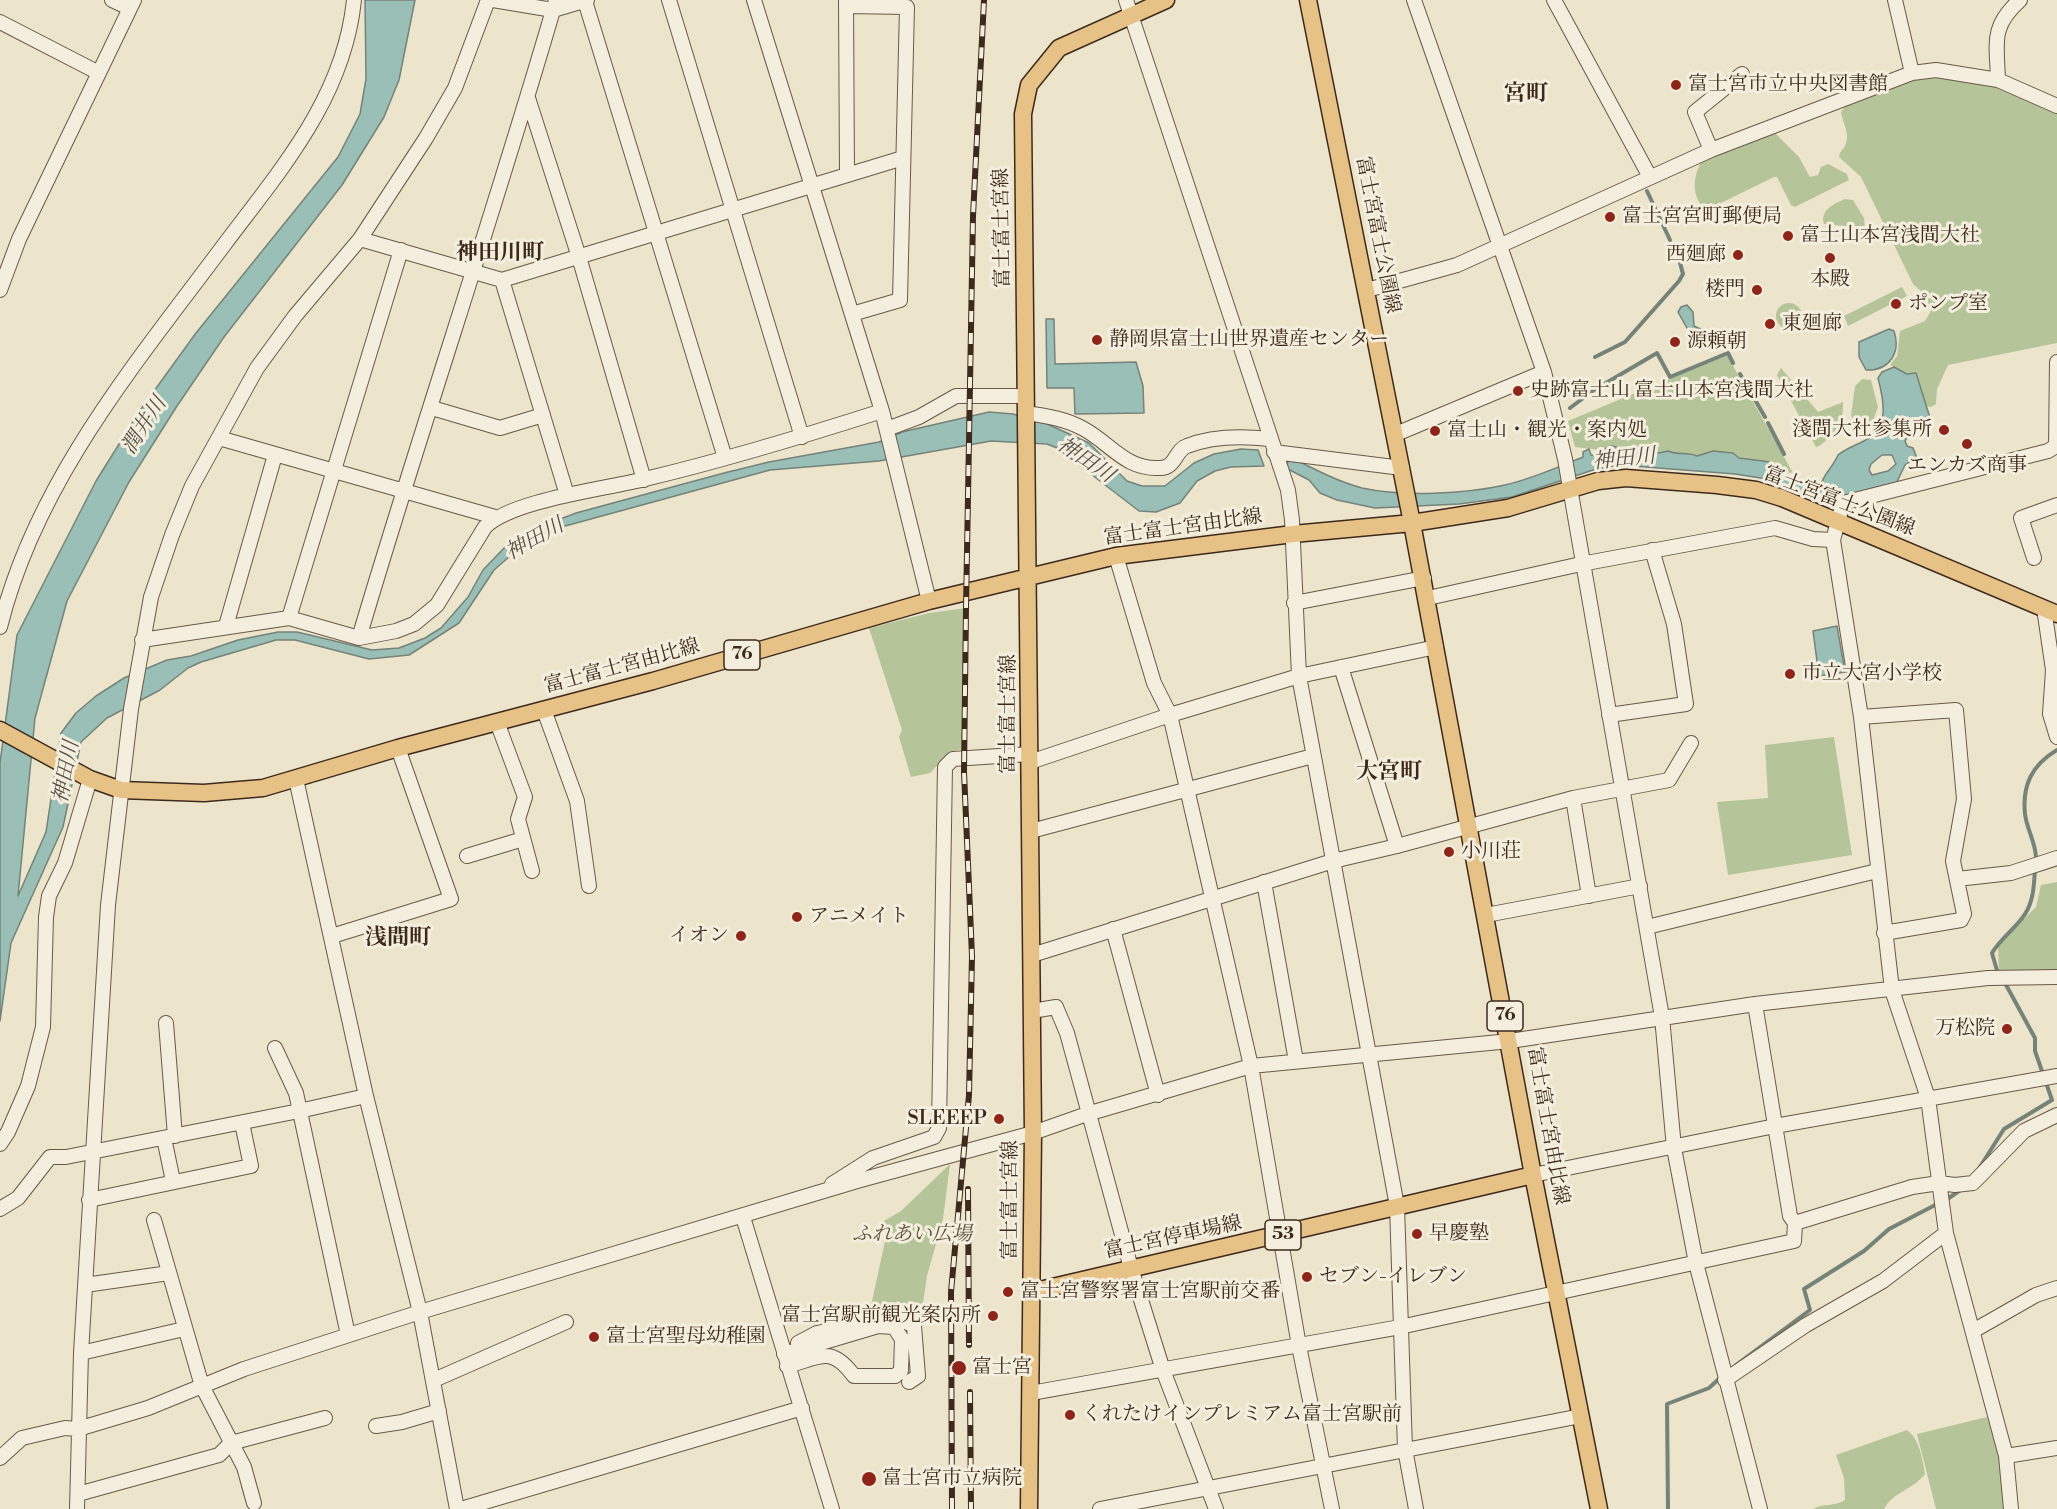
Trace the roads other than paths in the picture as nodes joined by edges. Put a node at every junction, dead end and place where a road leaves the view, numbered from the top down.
1 (112, 0) edge
2 (354, 0) edge
3 (488, 0) edge
4 (493, 0) edge
5 (586, 0) edge
6 (669, 0) edge
7 (754, 0) edge
8 (1166, 0) edge
9 (1308, 0) edge
10 (1414, 0) edge
11 (1554, 0) edge
12 (1895, 0) edge
13 (2020, 0) edge
14 (846, 3) edge
15 (131, 4) edge
16 (554, 5) edge
17 (1128, 7) edge
18 (0, 22) edge
19 (1912, 72) junction
20 (99, 73) junction
21 (1742, 74) dead end
22 (1998, 80) junction
23 (528, 98) junction
24 (2057, 106) edge
25 (1711, 150) junction
26 (903, 158) junction
27 (847, 175) junction
28 (1650, 177) junction
29 (811, 186) junction
30 (732, 210) junction
31 (656, 233) junction
32 (360, 239) junction
33 (1502, 247) junction
34 (401, 250) junction
35 (579, 257) junction
36 (472, 271) junction
37 (502, 280) junction
38 (0, 290) edge
39 (1367, 290) junction
40 (852, 314) junction
41 (2057, 362) edge
42 (1544, 372) junction
43 (1026, 396) junction
44 (432, 408) junction
45 (882, 411) junction
46 (543, 415) junction
47 (1027, 415) junction
48 (888, 433) junction
49 (1396, 434) junction
50 (802, 437) junction
51 (219, 438) junction
52 (1272, 445) junction
53 (2056, 448) edge
54 (275, 455) junction
55 (725, 458) junction
56 (1402, 468) junction
57 (333, 472) junction
58 (644, 480) junction
59 (1570, 485) junction
60 (402, 492) junction
61 (567, 495) junction
62 (2057, 506) edge
63 (1411, 515) junction
64 (495, 517) junction
65 (1837, 522) junction
66 (1293, 534) junction
67 (1833, 540) junction
68 (1652, 550) junction
69 (1116, 556) junction
70 (2034, 558) dead end
71 (1581, 564) junction
72 (1029, 578) junction
73 (1424, 578) junction
74 (1428, 598) junction
75 (929, 601) junction
76 (1294, 603) junction
77 (2050, 611) edge
78 (289, 618) junction
79 (226, 626) junction
80 (0, 627) edge
81 (359, 638) junction
82 (141, 646) junction
83 (1436, 647) junction
84 (1341, 667) junction
85 (1299, 676) junction
86 (544, 710) junction
87 (1609, 714) junction
88 (1170, 715) junction
89 (1861, 717) junction
90 (497, 722) junction
91 (0, 730) edge
92 (2057, 736) edge
93 (1691, 743) dead end
94 (398, 748) junction
95 (1313, 756) junction
96 (1030, 758) junction
97 (90, 779) junction
98 (296, 779) junction
99 (1622, 787) junction
100 (1187, 789) junction
101 (122, 790) junction
102 (1573, 798) junction
103 (1469, 826) junction
104 (1031, 831) junction
105 (523, 839) junction
106 (1397, 846) junction
107 (467, 856) dead end
108 (2057, 858) edge
109 (1333, 861) junction
110 (532, 871) dead end
111 (1877, 871) junction
112 (1957, 879) junction
113 (1264, 882) junction
114 (588, 886) dead end
115 (1640, 886) junction
116 (1589, 896) junction
117 (1212, 899) junction
118 (1486, 915) junction
119 (1647, 927) junction
120 (1113, 928) junction
121 (1884, 933) junction
122 (332, 936) junction
123 (1032, 955) junction
124 (2057, 977) edge
125 (1892, 990) junction
126 (1755, 1004) junction
127 (1032, 1011) junction
128 (1662, 1017) junction
129 (165, 1023) dead end
130 (1510, 1041) junction
131 (274, 1048) dead end
132 (1368, 1055) junction
133 (1296, 1061) junction
134 (1251, 1066) junction
135 (2057, 1076) edge
136 (1158, 1095) junction
137 (366, 1096) junction
138 (1928, 1098) junction
139 (298, 1112) junction
140 (1087, 1114) junction
141 (2057, 1115) edge
142 (242, 1123) junction
143 (1775, 1126) junction
144 (1033, 1133) junction
145 (169, 1137) junction
146 (0, 1144) edge
147 (1674, 1148) junction
148 (93, 1151) junction
149 (1533, 1175) junction
150 (173, 1181) junction
151 (1940, 1183) junction
152 (815, 1194) junction
153 (90, 1200) junction
154 (1397, 1206) junction
155 (0, 1209) edge
156 (743, 1217) junction
157 (154, 1220) dead end
158 (1795, 1223) junction
159 (1946, 1233) junction
160 (1281, 1235) junction
161 (1696, 1263) junction
162 (1131, 1268) junction
163 (169, 1274) junction
164 (85, 1285) junction
165 (2057, 1288) edge
166 (1032, 1292) junction
167 (1556, 1293) junction
168 (420, 1312) junction
169 (566, 1322) dead end
170 (1400, 1327) junction
171 (184, 1329) junction
172 (1973, 1331) junction
173 (348, 1335) junction
174 (1299, 1346) junction
175 (81, 1353) junction
176 (788, 1355) junction
177 (1163, 1370) junction
178 (434, 1380) junction
179 (1725, 1380) junction
180 (909, 1382) dead end
181 (202, 1386) junction
182 (1030, 1393) junction
183 (802, 1408) junction
184 (439, 1411) junction
185 (1581, 1416) junction
186 (325, 1418) dead end
187 (376, 1426) dead end
188 (78, 1429) junction
189 (231, 1443) junction
190 (2057, 1448) edge
191 (1405, 1449) junction
192 (2006, 1456) junction
193 (0, 1458) edge
194 (1323, 1466) junction
195 (1208, 1487) junction
196 (78, 1494) junction
197 (254, 1503) dead end
198 (77, 1509) edge
199 (459, 1509) edge
200 (832, 1509) edge
201 (1029, 1509) edge
202 (1100, 1509) edge
203 (1216, 1509) edge
204 (1332, 1509) edge
205 (1416, 1509) edge
206 (1599, 1509) edge
207 (1760, 1509) edge
208 (2011, 1509) edge

1 - 15 street
2 - 80 street
3 - 32 street
4 - 16 street
5 - 16 street
5 - 31 street
6 - 30 street
7 - 29 street
8 - 17 main road, 富士富士宮線
9 - 39 main road, 富士宮富士公園線
10 - 33 street
11 - 28 street
12 - 19 street
13 - 22 street
14 - 26 street
14 - 27 street
15 - 20 street
16 - 23 street
17 - 43 main road, 富士富士宮線
17 - 52 street
18 - 20 street
19 - 22 street
19 - 25 street
20 - 38 street
21 - 25 street
22 - 24 street
23 - 35 street
23 - 36 street
25 - 28 street
26 - 27 street
26 - 40 street
27 - 29 street
28 - 33 street
29 - 30 street
29 - 40 street
30 - 31 street
30 - 50 street
31 - 35 street
31 - 55 street
32 - 34 street
32 - 51 street
33 - 39 street
33 - 42 street
34 - 36 street
34 - 57 street
35 - 37 street
35 - 58 street
36 - 37 street
36 - 44 street
37 - 46 street
39 - 49 main road, 富士宮富士公園線
40 - 45 street
41 - 53 street
42 - 49 street
42 - 59 street
43 - 47 main road, 富士富士宮線
43 - 48 street
44 - 46 street
44 - 60 street
45 - 48 street
45 - 50 street
46 - 61 street
47 - 52 street
47 - 72 main road, 富士富士宮線
48 - 75 street
49 - 56 main road, 富士宮富士公園線
50 - 55 street
51 - 54 street
51 - 82 street
52 - 56 street
52 - 66 street
53 - 65 street
54 - 57 street
54 - 79 street
55 - 58 street
56 - 63 main road, 富士宮富士公園線
57 - 60 street
57 - 78 street
58 - 61 street
59 - 63 main road, 富士宮富士公園線
59 - 65 main road, 富士宮富士公園線
59 - 71 street
60 - 64 street
60 - 81 street
61 - 64 street
62 - 70 street
63 - 66 main road, 富士富士宮由比線 / 76
63 - 73 main road, 富士富士宮由比線 / 76
64 - 81 street
65 - 67 street
65 - 77 main road, 富士宮富士公園線
66 - 69 main road, 富士富士宮由比線 / 76
66 - 76 street
67 - 68 street
67 - 89 street
68 - 71 street
68 - 87 street
69 - 72 main road, 富士富士宮由比線 / 76
69 - 88 street
71 - 74 street
71 - 87 street
72 - 75 main road, 富士富士宮由比線 / 76
72 - 96 main road, 富士富士宮線
73 - 74 main road, 富士富士宮由比線 / 76
73 - 76 street
74 - 83 main road, 富士富士宮由比線 / 76
75 - 86 main road, 富士富士宮由比線 / 76
76 - 85 street
77 - 92 street
78 - 79 street
78 - 81 street
79 - 82 street
82 - 101 street
83 - 84 street
83 - 103 main road, 富士富士宮由比線 / 76
84 - 85 street
84 - 106 street
85 - 88 street
85 - 95 street
86 - 90 main road, 富士富士宮由比線 / 76
86 - 114 street
87 - 99 street
88 - 96 street
88 - 100 street
89 - 111 street
89 - 112 street
90 - 94 main road, 富士富士宮由比線 / 76
90 - 105 street
91 - 97 main road, 富士富士宮由比線 / 76
93 - 99 street
94 - 98 main road, 富士富士宮由比線 / 76
94 - 122 street
95 - 100 street
95 - 109 street
96 - 104 main road, 富士富士宮線
96 - 152 street
97 - 101 main road, 富士富士宮由比線 / 76
97 - 146 street
98 - 101 main road, 富士富士宮由比線 / 76
98 - 122 street
99 - 102 street
99 - 115 street
100 - 104 street
100 - 117 street
101 - 148 street
102 - 103 street
102 - 116 street
103 - 106 street
103 - 118 main road, 富士富士宮由比線 / 76
104 - 123 main road, 富士富士宮線
105 - 107 street
105 - 110 street
106 - 109 street
108 - 112 street
109 - 113 street
109 - 132 street
111 - 119 street
111 - 121 street
112 - 121 street
113 - 117 street
113 - 133 street
115 - 116 street
115 - 119 street
116 - 118 street
117 - 120 street
117 - 134 street
118 - 130 main road, 富士富士宮由比線 / 76
119 - 128 street
120 - 123 street
120 - 136 street
121 - 125 street
122 - 137 street
123 - 127 main road, 富士富士宮線
124 - 125 street
125 - 126 street
125 - 138 street
126 - 128 street
126 - 143 street
127 - 140 street
127 - 144 main road, 富士富士宮線
128 - 130 street
128 - 147 street
129 - 145 street
130 - 132 street
130 - 149 main road, 富士富士宮由比線 / 76
131 - 139 street
132 - 133 street
132 - 154 street
133 - 134 street
134 - 136 street
134 - 160 street
135 - 138 street
136 - 140 street
137 - 139 street
137 - 168 street
138 - 143 street
138 - 151 street
139 - 142 street
139 - 173 street
140 - 144 street
140 - 162 street
141 - 151 street
142 - 145 street
142 - 150 street
143 - 147 street
143 - 158 street
144 - 152 street
144 - 166 main road, 富士富士宮線
145 - 148 street
145 - 150 street
147 - 149 street
147 - 161 street
148 - 153 street
148 - 155 street
149 - 154 main road, 富士宮停車場線 / 53
149 - 167 main road, 富士富士宮由比線 / 76
150 - 153 street
151 - 158 street
151 - 159 street
152 - 156 street
153 - 164 street
154 - 160 main road, 富士宮停車場線 / 53
154 - 170 street
156 - 168 street
156 - 176 street
157 - 163 street
158 - 161 street
159 - 172 street
159 - 179 street
160 - 162 main road, 富士宮停車場線 / 53
160 - 174 street
161 - 167 street
161 - 179 street
162 - 166 main road, 富士宮停車場線 / 53
162 - 177 street
163 - 164 street
163 - 171 street
164 - 175 street
165 - 172 street
166 - 182 main road, 富士富士宮線
167 - 170 street
167 - 185 main road, 富士富士宮由比線 / 76
168 - 173 street
168 - 178 street
169 - 178 street
170 - 174 street
170 - 191 street
171 - 175 street
171 - 181 street
172 - 192 street
173 - 181 street
174 - 177 street
174 - 194 street
175 - 188 street
176 - 176 street
176 - 180 street
176 - 183 street
177 - 182 street
177 - 195 street
178 - 184 street
179 - 207 street
181 - 188 street
181 - 189 street
182 - 201 main road, 富士富士宮線
183 - 199 street
183 - 200 street
184 - 187 street
184 - 199 street
185 - 191 street
185 - 206 main road, 富士富士宮由比線 / 76
186 - 189 street
188 - 193 street
188 - 196 street
189 - 196 street
189 - 197 street
190 - 192 street
191 - 194 street
191 - 205 street
192 - 208 street
194 - 195 street
194 - 204 street
195 - 202 street
195 - 203 street
196 - 198 street

